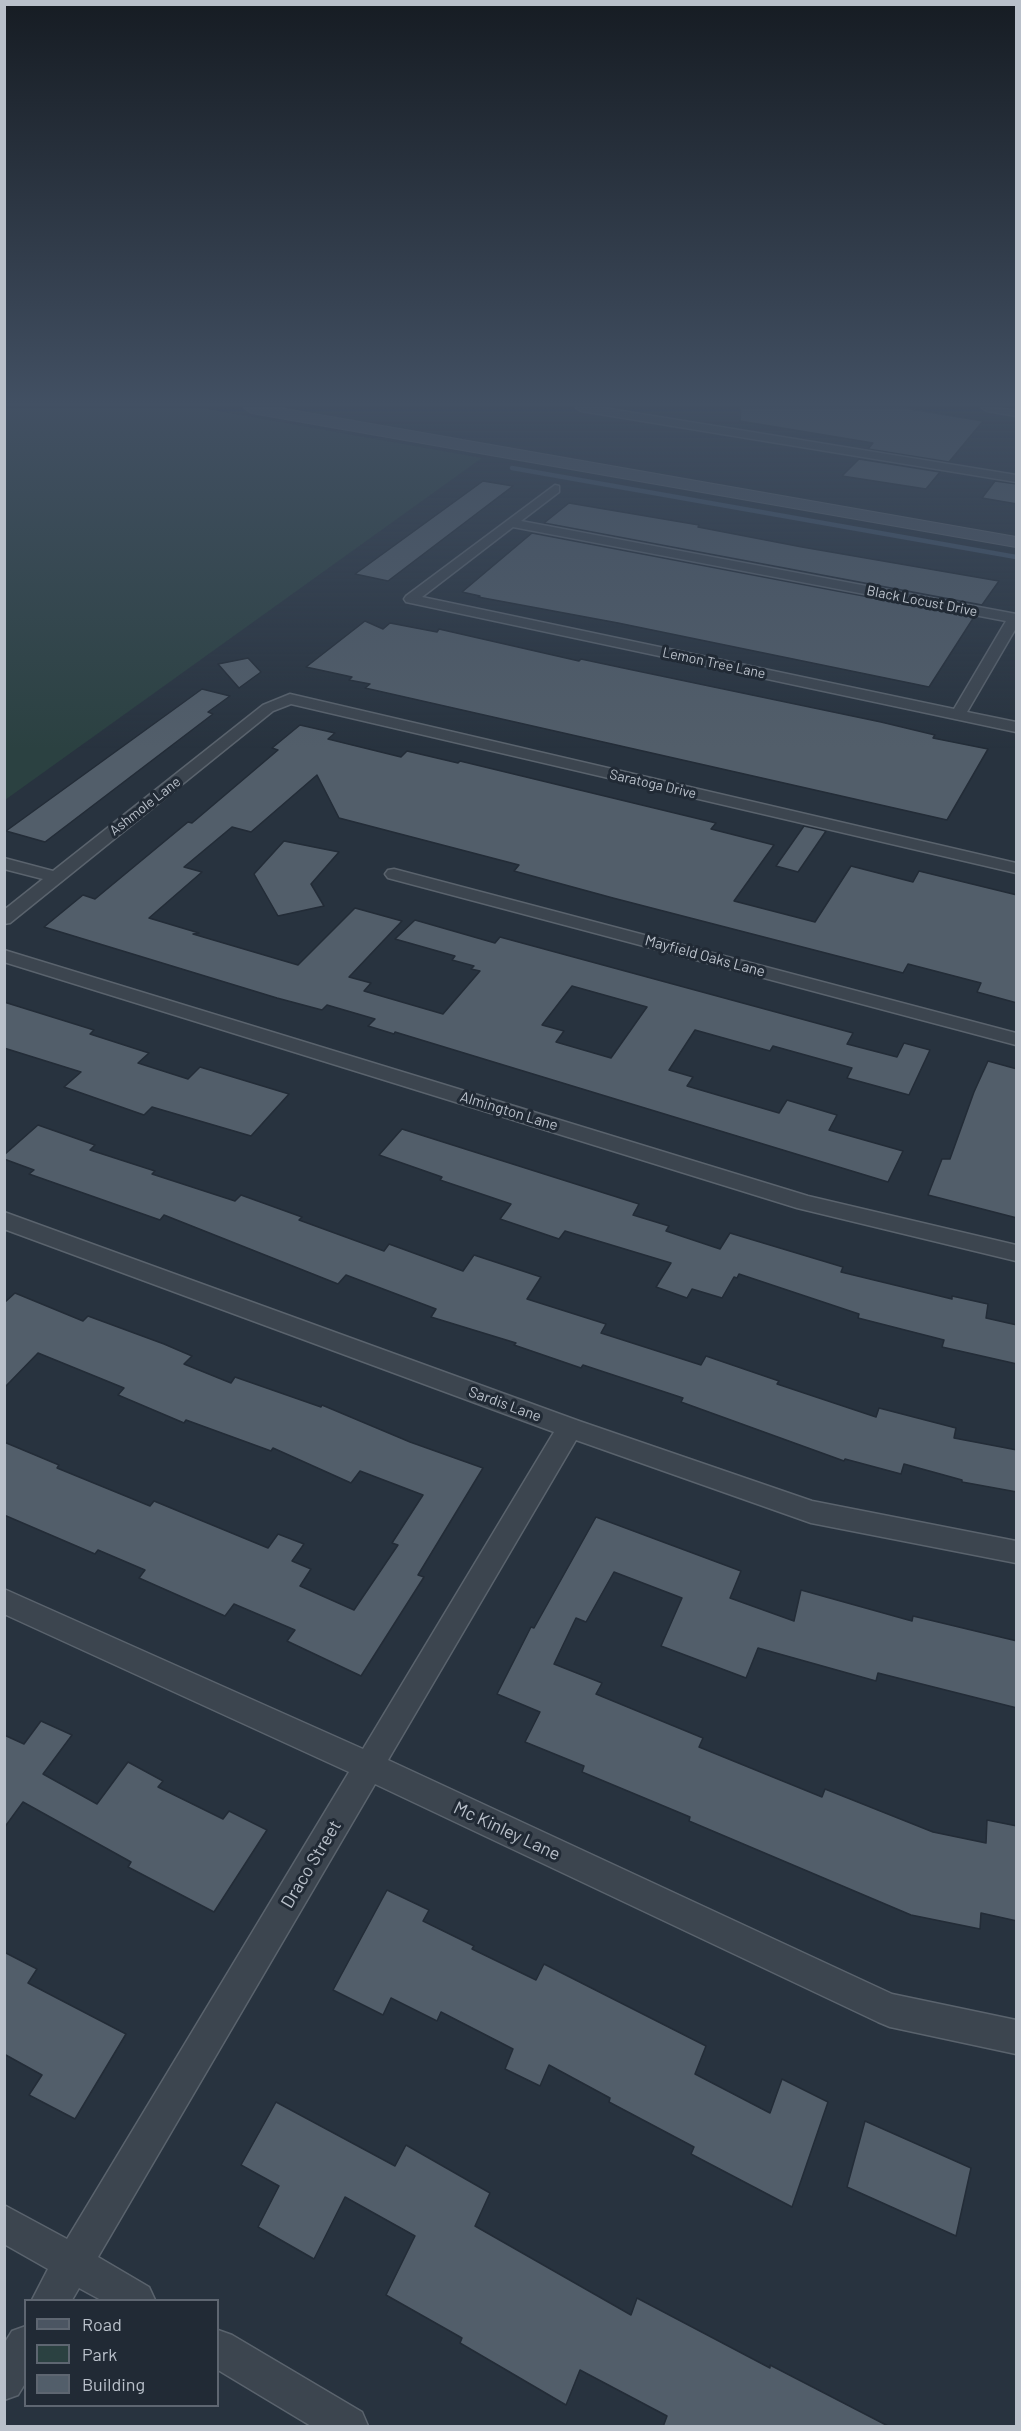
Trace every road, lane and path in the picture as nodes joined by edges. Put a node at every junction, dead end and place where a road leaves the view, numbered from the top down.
1 (945, 521) edge
2 (511, 523) joint
3 (1017, 542) edge
4 (1016, 618) edge
5 (290, 699) joint
6 (958, 715) junction
7 (1017, 727) edge
8 (4, 863) edge
9 (1017, 868) edge
10 (394, 874) dead end
11 (55, 877) junction
12 (4, 919) edge
13 (4, 956) edge
14 (1017, 1039) edge
15 (4, 1220) edge
16 (1017, 1253) edge
17 (570, 1428) junction
18 (1017, 1552) edge
19 (4, 1601) edge
20 (369, 1766) junction
21 (1017, 2037) edge
22 (4, 2223) edge
23 (73, 2264) junction
24 (52, 2299) edge
25 (133, 2299) edge
26 (24, 2348) edge
27 (219, 2350) edge
28 (4, 2381) edge
29 (348, 2427) edge

1 - 3 main road
2 - 4 street, Black Locust Drive
2 - 6 street, Lemon Tree Lane
4 - 6 street
5 - 9 street, Saratoga Drive
5 - 11 street, Ashmole Lane
6 - 7 street, Lemon Tree Lane
8 - 11 street
10 - 14 street, Mayfield Oaks Lane
11 - 12 street, Ashmole Lane
13 - 16 street, Almington Lane
15 - 17 street, Sardis Lane
17 - 18 street, Sardis Lane
17 - 20 street, Draco Street
19 - 20 street, Mc Kinley Lane
20 - 21 street, Mc Kinley Lane
20 - 23 street, Draco Street
22 - 23 street
23 - 24 street, Draco Street
23 - 25 street
26 - 28 street
27 - 29 street

